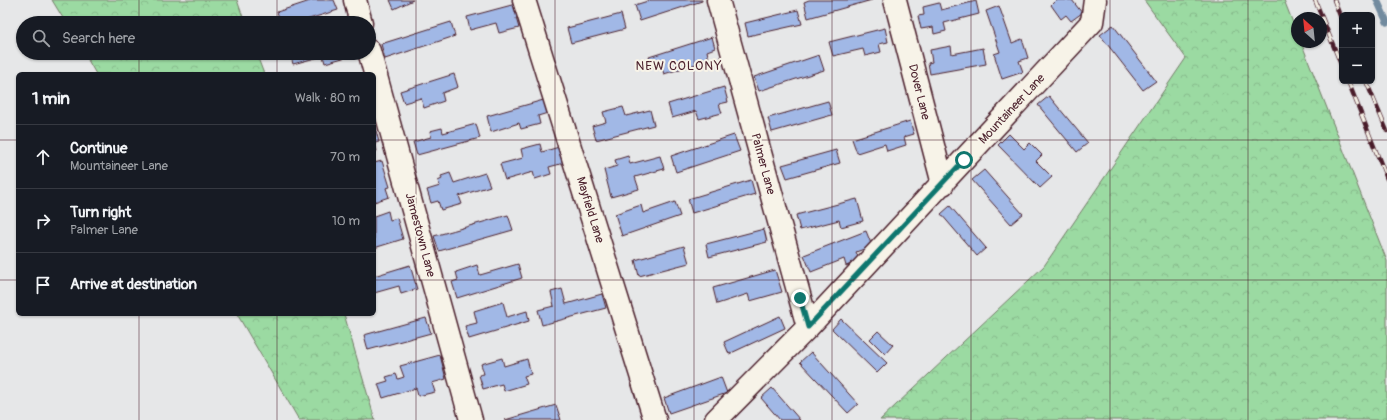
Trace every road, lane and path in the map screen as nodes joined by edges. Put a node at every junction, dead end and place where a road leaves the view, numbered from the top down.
1 (355, 0) edge
2 (524, 0) edge
3 (718, 0) edge
4 (895, 0) edge
5 (1095, 0) edge
6 (359, 16) edge
7 (372, 60) edge
8 (375, 72) edge
9 (376, 75) edge
10 (943, 184) junction
11 (808, 327) junction
12 (471, 420) edge
13 (655, 420) edge
14 (716, 420) edge

1 - 6 street
2 - 13 street, Mayfield Lane
3 - 11 street, Palmer Lane
4 - 10 street, Dover Lane
5 - 10 street, Mountaineer Lane
7 - 8 street, Jamestown Lane
9 - 12 street, Jamestown Lane
10 - 11 street, Mountaineer Lane
11 - 14 street, Mountaineer Lane

